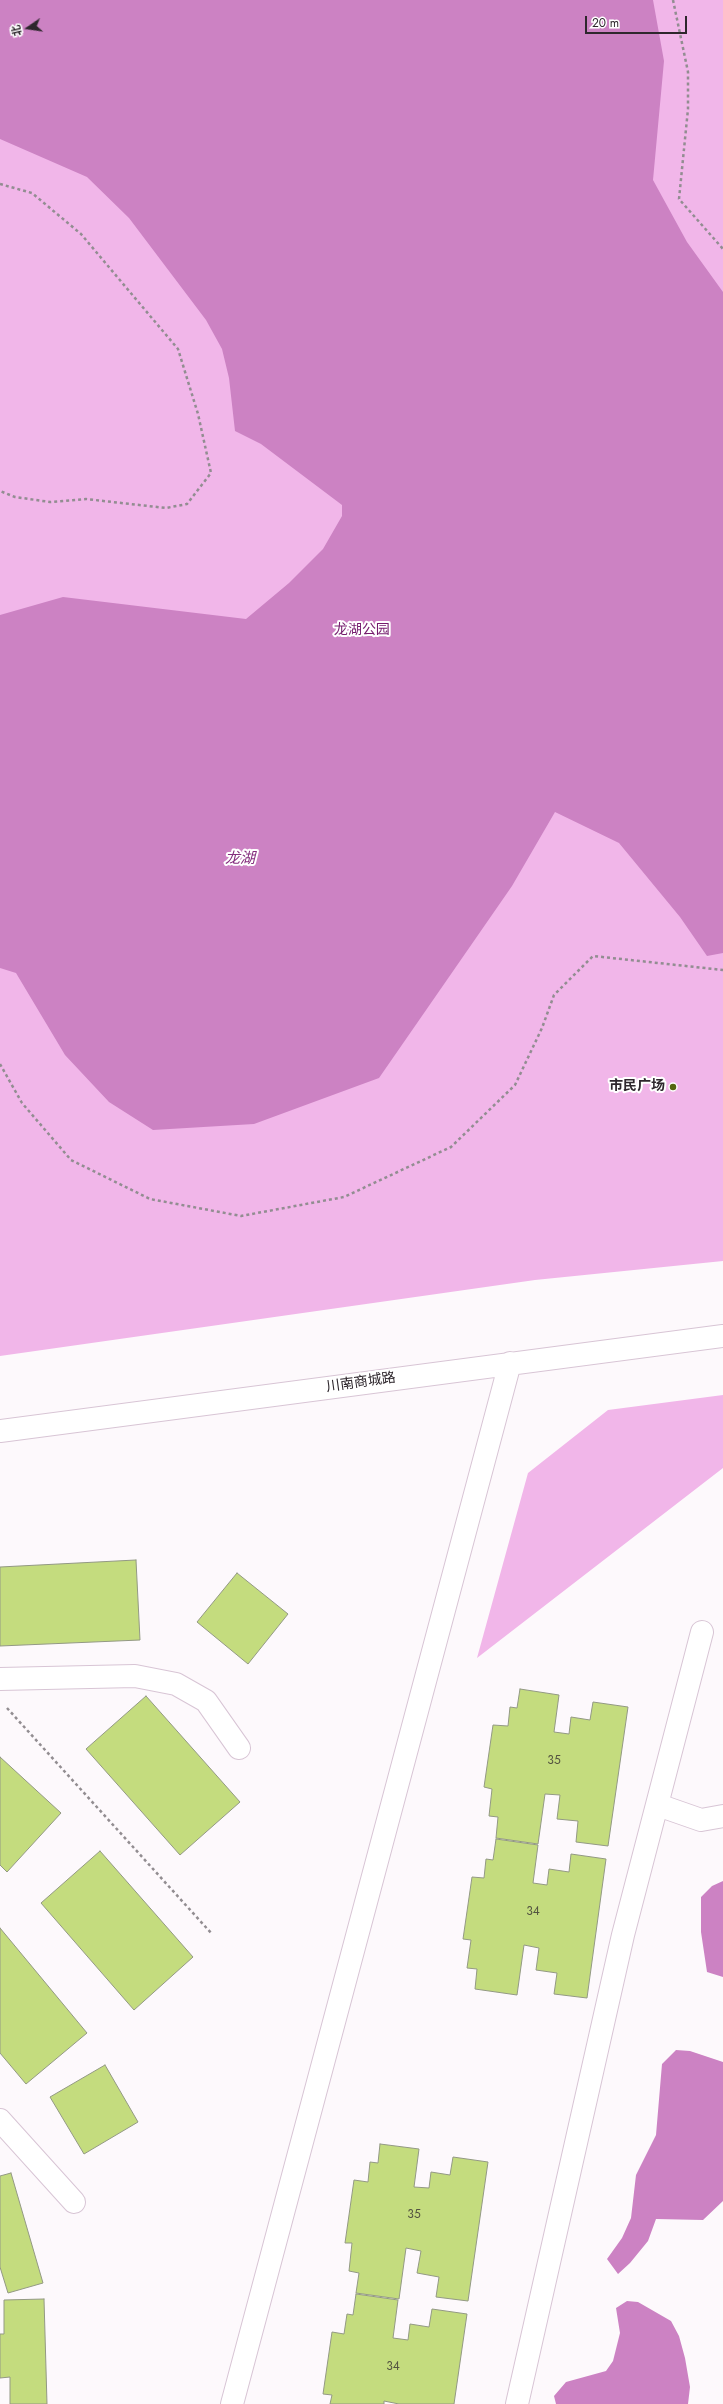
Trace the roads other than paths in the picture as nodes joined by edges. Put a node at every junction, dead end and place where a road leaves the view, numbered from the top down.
1 (723, 1336) edge
2 (510, 1363) junction
3 (0, 1431) edge
4 (702, 1632) dead end
5 (0, 1679) edge
6 (239, 1748) dead end
7 (658, 1805) junction
8 (723, 1816) edge
9 (0, 2120) edge
10 (74, 2202) dead end
11 (232, 2404) edge
12 (517, 2404) edge

1 - 2 street, 川南商城路
2 - 3 street, 川南商城路
2 - 11 street
4 - 7 street
5 - 6 street
7 - 8 street
7 - 12 street
9 - 10 street

